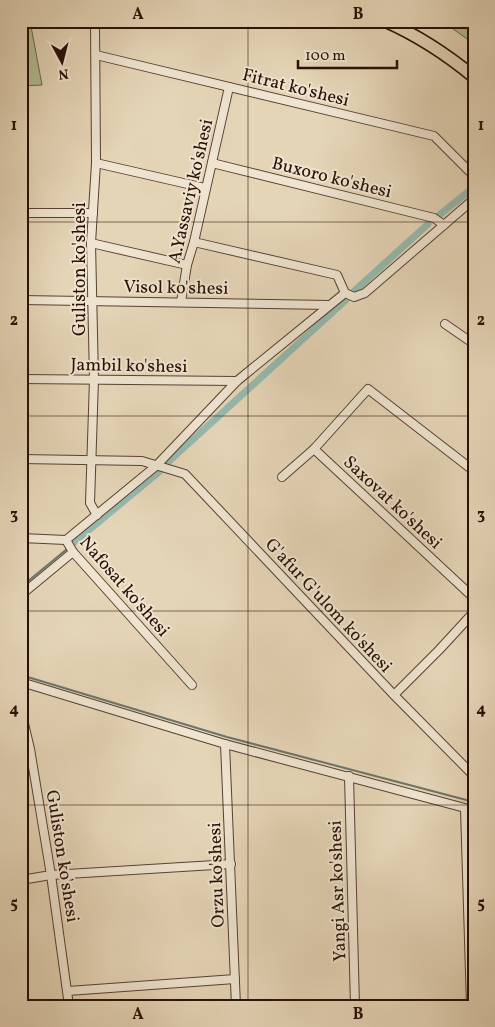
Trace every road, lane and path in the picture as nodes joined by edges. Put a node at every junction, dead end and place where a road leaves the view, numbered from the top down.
1 (95, 21) edge
2 (384, 21) edge
3 (402, 21) edge
4 (411, 32) junction
5 (96, 54) junction
6 (474, 77) edge
7 (229, 87) junction
8 (96, 163) junction
9 (212, 163) junction
10 (474, 176) edge
11 (205, 188) junction
12 (474, 199) edge
13 (21, 213) edge
14 (93, 214) junction
15 (444, 225) junction
16 (194, 242) junction
17 (91, 243) junction
18 (187, 265) junction
19 (344, 294) junction
20 (21, 300) edge
21 (94, 301) junction
22 (181, 302) junction
23 (329, 305) junction
24 (445, 324) dead end
25 (474, 344) edge
26 (21, 379) edge
27 (94, 380) junction
28 (237, 381) junction
29 (314, 448) junction
30 (21, 459) edge
31 (92, 459) junction
32 (156, 466) junction
33 (474, 471) edge
34 (282, 477) dead end
35 (96, 515) junction
36 (21, 538) edge
37 (66, 540) junction
38 (73, 552) junction
39 (21, 595) edge
40 (474, 598) edge
41 (474, 612) edge
42 (21, 682) edge
43 (192, 685) dead end
44 (394, 695) junction
45 (21, 711) edge
46 (22, 720) edge
47 (224, 744) junction
48 (349, 776) junction
49 (474, 776) edge
50 (231, 864) junction
51 (51, 875) junction
52 (21, 880) edge
53 (234, 979) junction
54 (68, 991) junction
55 (69, 1006) edge
56 (236, 1006) edge
57 (355, 1006) edge
58 (471, 1006) edge

1 - 5 street, Guliston ko'shesi
2 - 4 main road
3 - 4 main road
4 - 6 main road
5 - 7 street, Fitrat ko'shesi
5 - 8 street, Guliston ko'shesi
7 - 9 street, A.Yassaviy ko'shesi
7 - 10 street, Fitrat ko'shesi
8 - 11 street
8 - 14 street, Guliston ko'shesi
9 - 11 street, A.Yassaviy ko'shesi
9 - 15 street, Buxoro ko'shesi
11 - 16 street, A.Yassaviy ko'shesi
12 - 15 street
13 - 14 street
14 - 17 street, Guliston ko'shesi
15 - 19 street
16 - 18 street, A.Yassaviy ko'shesi
16 - 19 street
17 - 18 street
17 - 21 street, Guliston ko'shesi
18 - 22 street, A.Yassaviy ko'shesi
19 - 23 street
20 - 21 street, Visol ko'shesi
21 - 22 street, Visol ko'shesi
21 - 27 street, Guliston ko'shesi
22 - 23 street, Visol ko'shesi
23 - 28 street
24 - 25 street
26 - 27 street, Jambil ko'shesi
27 - 28 street, Jambil ko'shesi
27 - 31 street, Guliston ko'shesi
28 - 32 street
29 - 33 street
29 - 34 street
29 - 40 street, Saxovat ko'shesi
30 - 31 street, G'afur G'ulom ko'shesi
31 - 32 street, G'afur G'ulom ko'shesi
31 - 35 street, Guliston ko'shesi
32 - 35 street
32 - 44 street, G'afur G'ulom ko'shesi
35 - 37 street
36 - 37 street, Nafosat ko'shesi
37 - 38 street, Nafosat ko'shesi
38 - 39 street
38 - 43 street, Nafosat ko'shesi
41 - 44 street
42 - 47 street
44 - 49 street, G'afur G'ulom ko'shesi
45 - 46 street, Guliston ko'shesi
46 - 51 street, Guliston ko'shesi
47 - 48 street
47 - 50 street, Orzu ko'shesi
48 - 57 street, Yangi Asr ko'shesi
48 - 58 street
50 - 51 street
50 - 53 street, Orzu ko'shesi
51 - 52 street
51 - 54 street, Guliston ko'shesi
53 - 54 street
53 - 56 street, Orzu ko'shesi
54 - 55 street, Guliston ko'shesi

